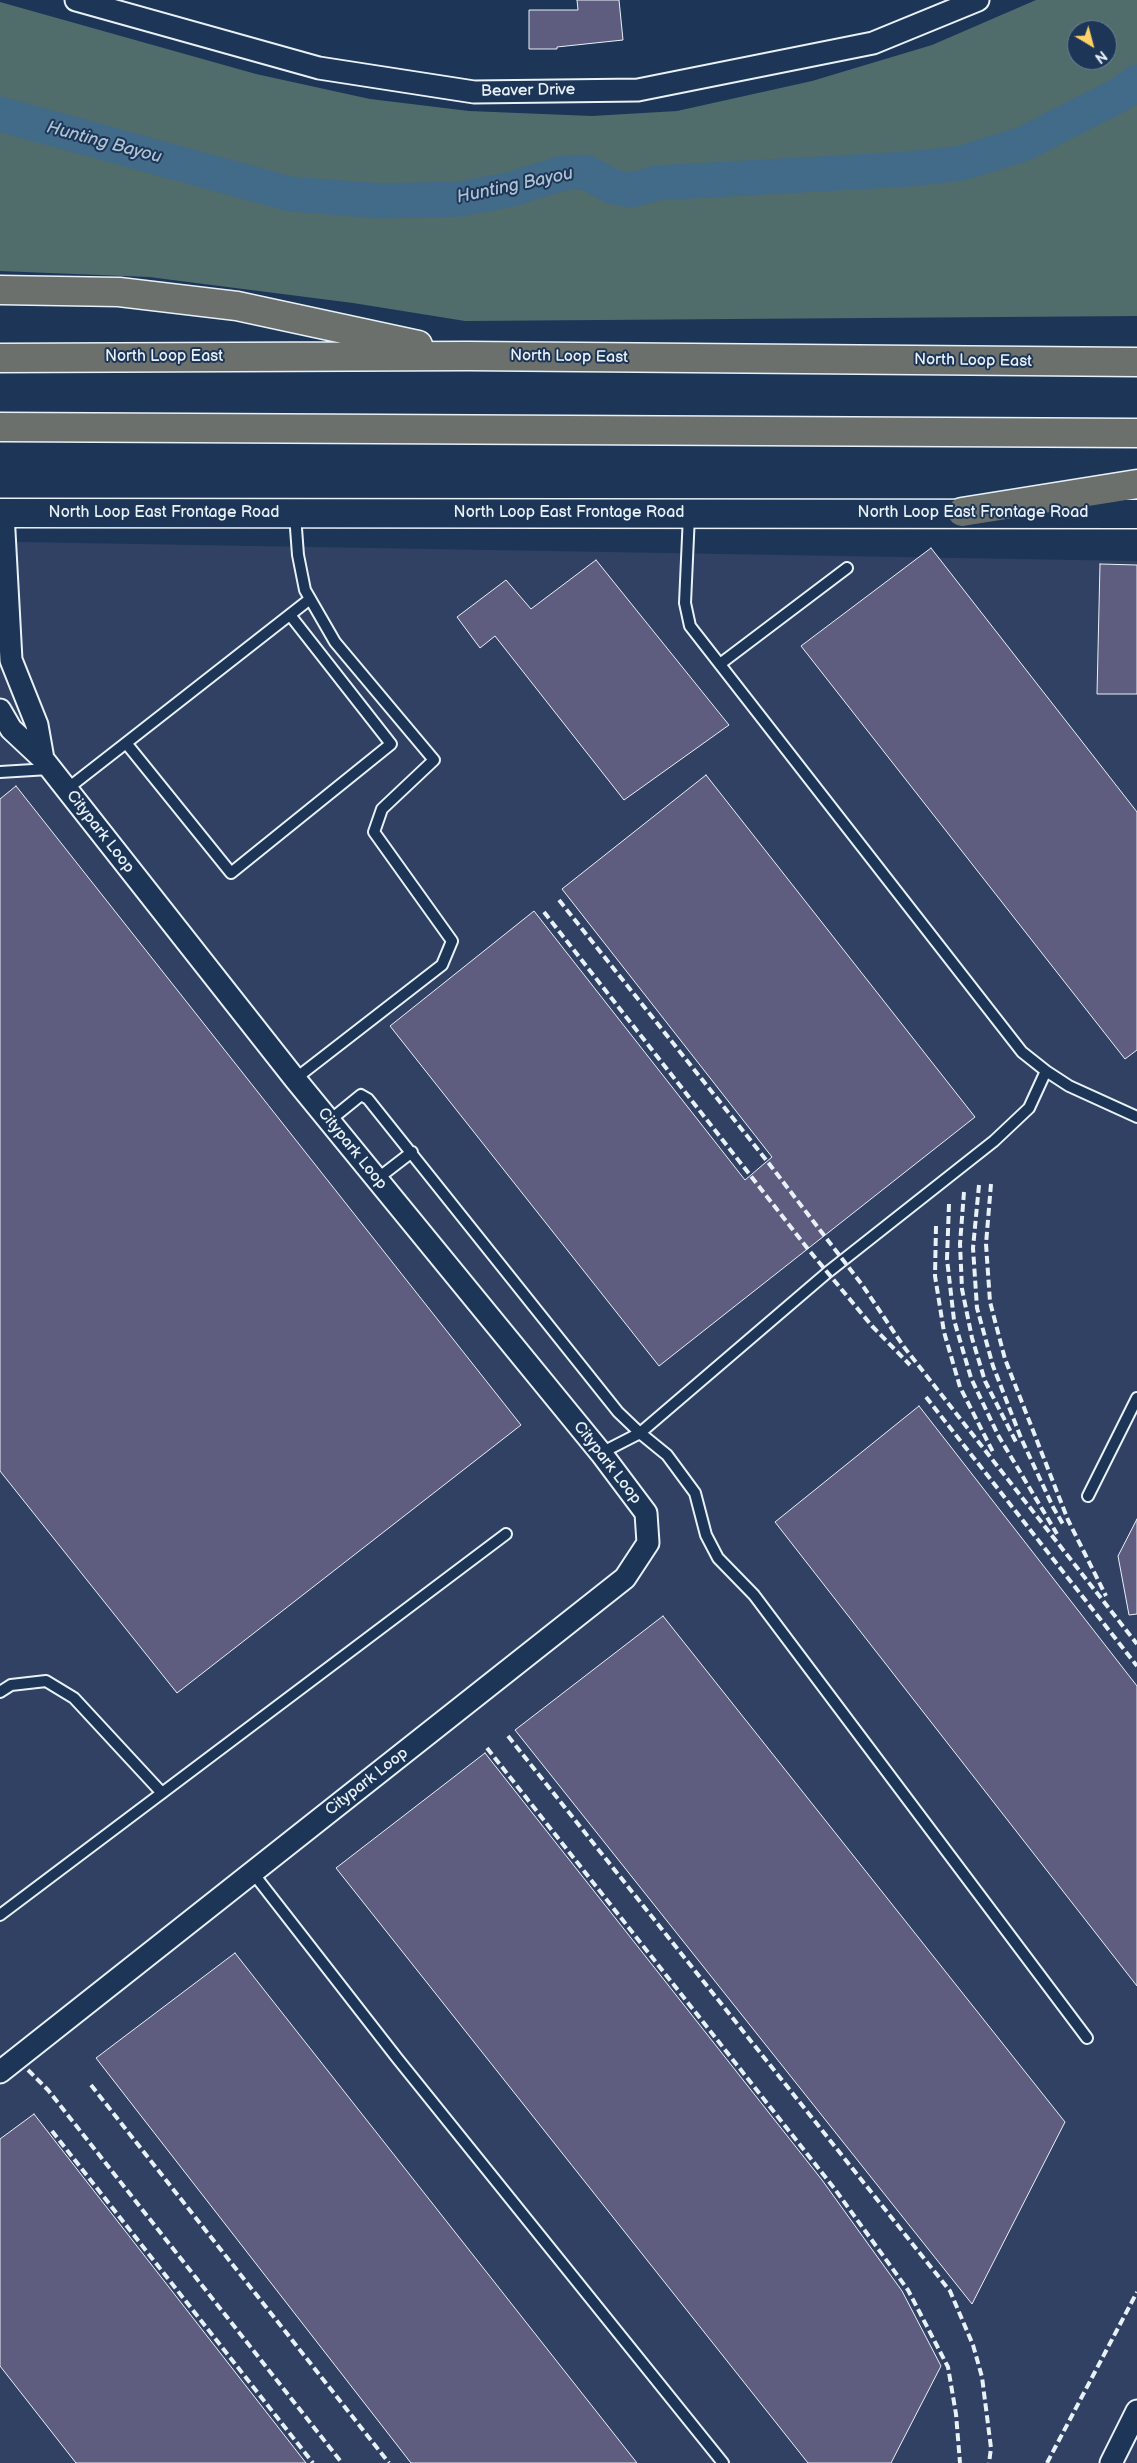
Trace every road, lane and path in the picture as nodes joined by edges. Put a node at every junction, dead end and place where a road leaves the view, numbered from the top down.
1 (76, 0) edge
2 (978, 0) edge
3 (126, 7) edge
4 (0, 290) edge
5 (468, 356) junction
6 (0, 358) edge
7 (1137, 362) edge
8 (0, 427) edge
9 (1137, 433) edge
10 (1137, 484) edge
11 (962, 512) junction
12 (1, 513) edge
13 (295, 513) junction
14 (689, 514) junction
15 (1137, 514) edge
16 (847, 568) dead end
17 (310, 599) junction
18 (290, 615) junction
19 (720, 664) junction
20 (0, 710) edge
21 (5, 730) edge
22 (126, 743) junction
23 (47, 764) junction
24 (0, 772) edge
25 (66, 789) junction
26 (1046, 1072) junction
27 (295, 1079) junction
28 (1137, 1117) edge
29 (329, 1121) junction
30 (412, 1152) junction
31 (377, 1180) junction
32 (1137, 1398) edge
33 (640, 1433) junction
34 (601, 1453) junction
35 (1088, 1496) dead end
36 (506, 1534) dead end
37 (0, 1692) edge
38 (162, 1794) junction
39 (253, 1872) junction
40 (0, 1915) edge
41 (1087, 2038) dead end
42 (0, 2072) edge
43 (1137, 2412) edge
44 (723, 2463) edge
45 (1111, 2463) edge

1 - 3 street, Beaver Drive
2 - 3 street, Beaver Drive
4 - 5 highway
5 - 6 highway, North Loop East
5 - 7 highway, North Loop East
8 - 9 highway
10 - 11 highway
11 - 14 main road, North Loop East Frontage Road
11 - 15 main road, North Loop East Frontage Road
12 - 13 main road, North Loop East Frontage Road
12 - 23 street, Citypark Loop
13 - 14 main road, North Loop East Frontage Road
13 - 17 lane
14 - 19 lane
16 - 19 lane
17 - 18 lane
17 - 27 lane
18 - 22 lane
18 - 22 lane
19 - 26 lane
20 - 21 street, Citypark Loop
21 - 23 street, Citypark Loop
22 - 25 lane
23 - 24 lane
23 - 25 street, Citypark Loop
25 - 27 street, Citypark Loop
26 - 28 lane
26 - 33 lane
27 - 29 street, Citypark Loop
29 - 30 lane
29 - 31 street, Citypark Loop
30 - 31 lane
30 - 33 lane
31 - 34 street, Citypark Loop
32 - 35 lane
33 - 34 lane
33 - 41 lane
34 - 39 street, Citypark Loop
36 - 38 lane
37 - 38 lane
38 - 40 lane
39 - 42 street, Citypark Loop
39 - 44 lane
43 - 45 street

